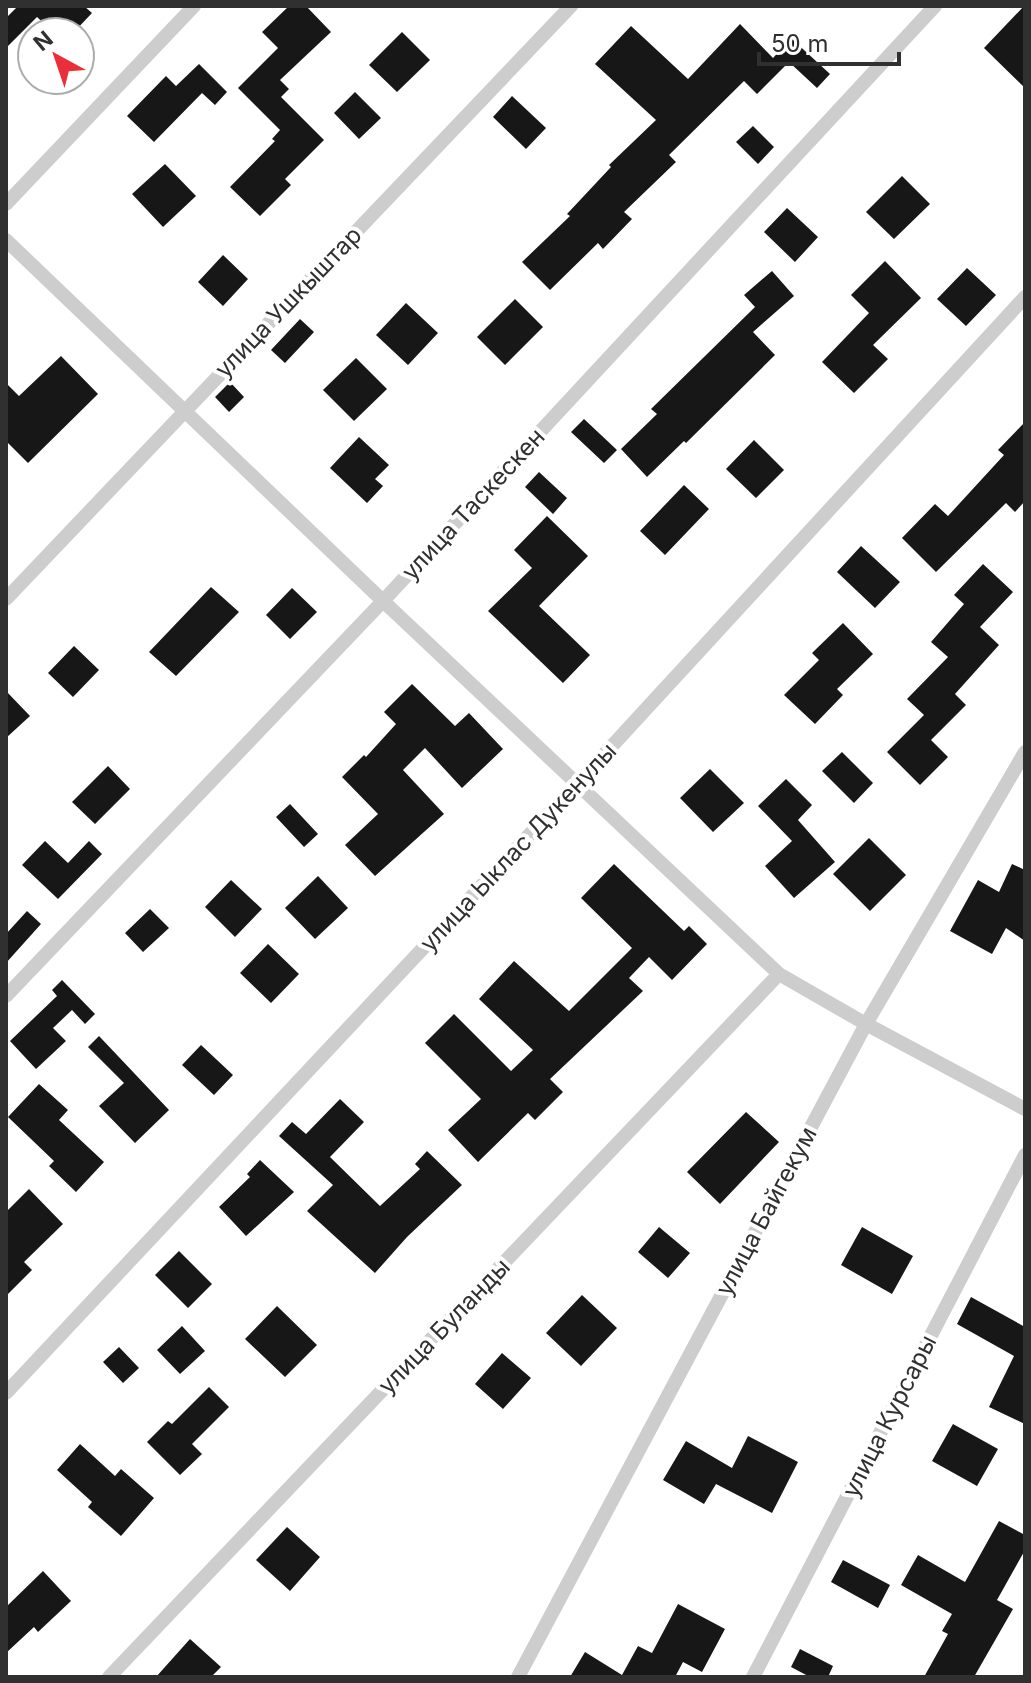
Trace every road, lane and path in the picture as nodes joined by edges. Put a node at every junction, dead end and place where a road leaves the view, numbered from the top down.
1 (194, 6) edge
2 (571, 6) edge
3 (935, 6) edge
4 (6, 204) edge
5 (6, 240) edge
6 (1025, 297) edge
7 (185, 411) junction
8 (6, 599) edge
9 (383, 601) junction
10 (1025, 752) edge
11 (577, 784) junction
12 (779, 974) junction
13 (6, 996) edge
14 (866, 1024) junction
15 (1025, 1109) edge
16 (1025, 1155) edge
17 (6, 1393) edge
18 (109, 1677) edge
19 (518, 1677) edge
20 (753, 1677) edge

1 - 4 street
2 - 7 street, улица Ушкыштар
3 - 9 street, улица Таскескен
5 - 7 street
6 - 11 street, улица Ыклас Дукенулы
7 - 8 street, улица Ушкыштар
7 - 9 street
9 - 11 street
9 - 13 street, улица Таскескен
10 - 14 street, улица Байгекум
11 - 12 street
11 - 17 street, улица Ыклас Дукенулы
12 - 14 street
12 - 18 street, улица Буланды
14 - 15 street
14 - 19 street, улица Байгекум
16 - 20 street, улица Курсары

